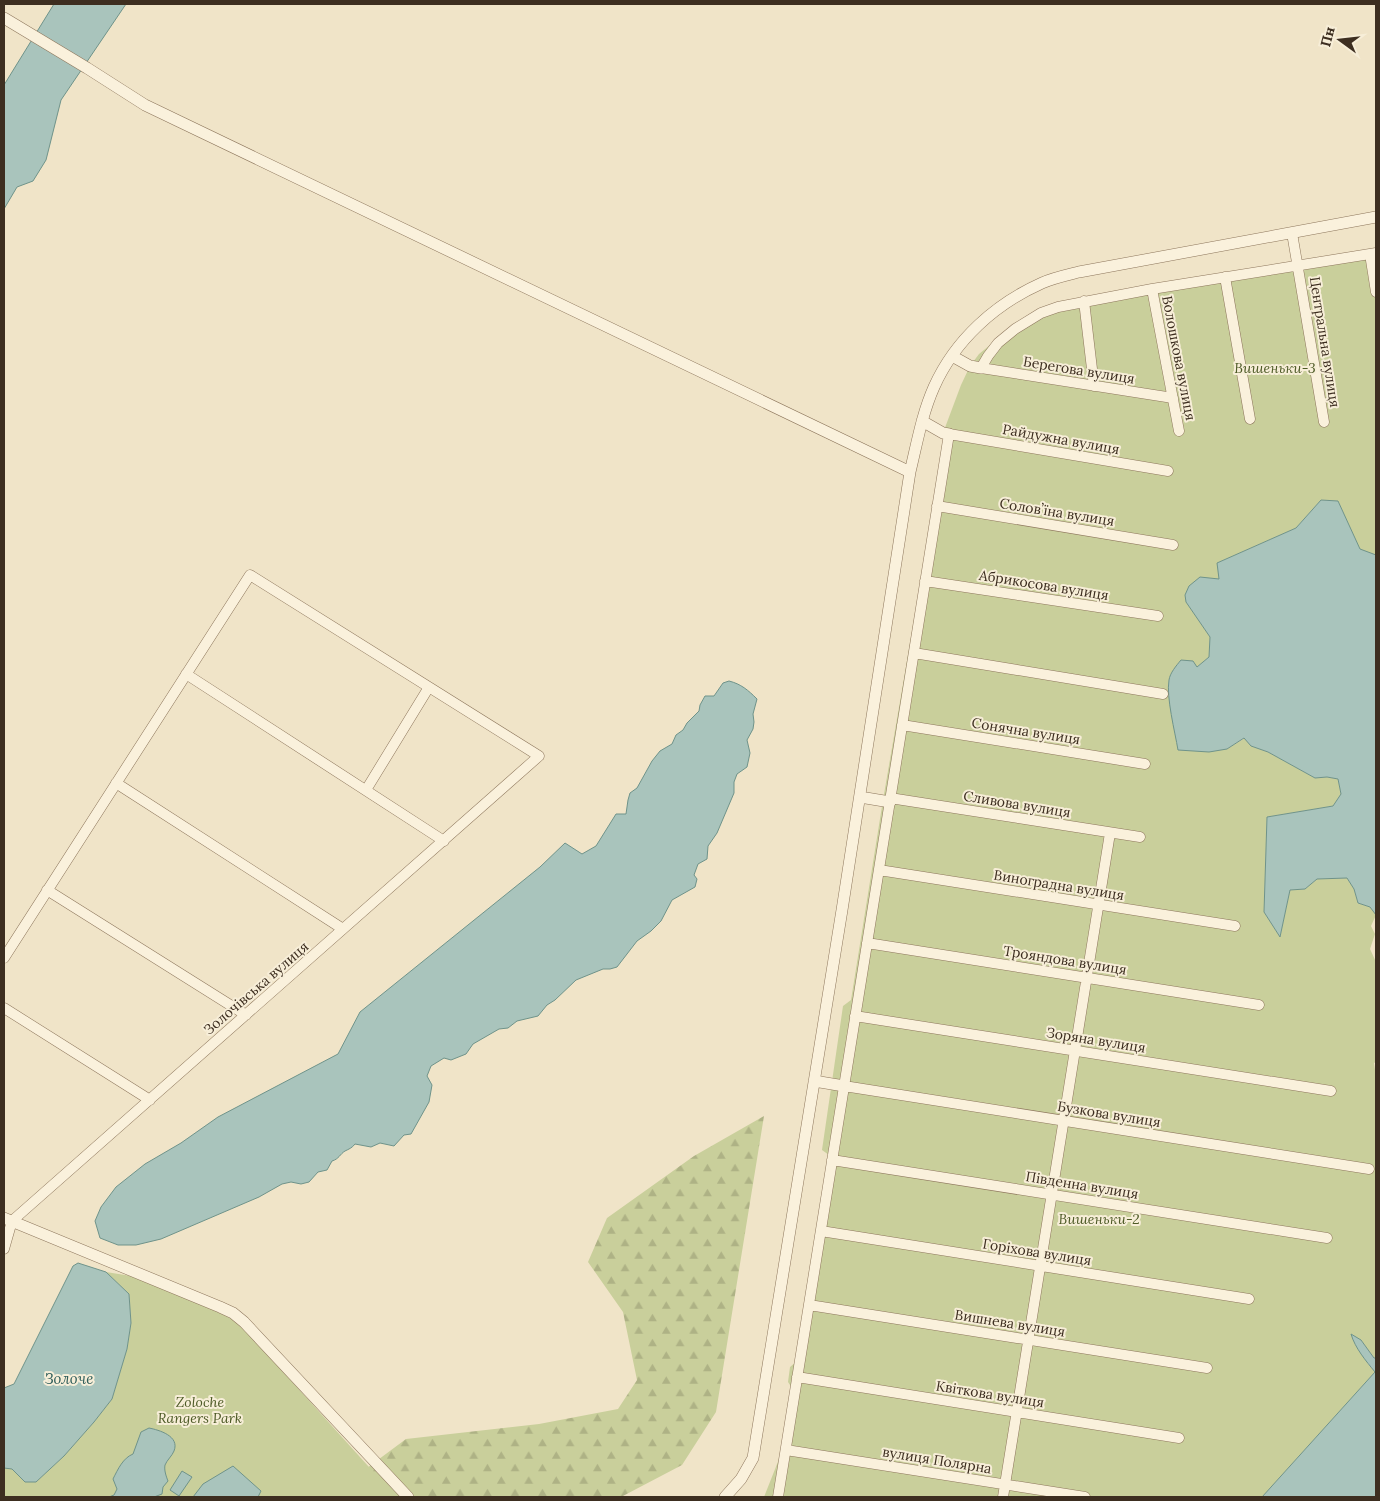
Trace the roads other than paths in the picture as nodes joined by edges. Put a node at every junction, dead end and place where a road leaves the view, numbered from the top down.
1 (4, 18) edge
2 (1376, 217) edge
3 (1292, 232) junction
4 (1373, 253) edge
5 (1298, 266) junction
6 (1225, 277) junction
7 (1152, 290) junction
8 (1376, 292) edge
9 (1084, 301) junction
10 (952, 356) junction
11 (981, 368) junction
12 (1094, 386) junction
13 (1173, 398) junction
14 (1250, 419) dead end
15 (922, 421) junction
16 (1324, 422) dead end
17 (1179, 431) dead end
18 (949, 434) junction
19 (1168, 471) dead end
20 (910, 472) junction
21 (937, 506) junction
22 (1173, 545) dead end
23 (925, 580) junction
24 (1158, 616) dead end
25 (914, 654) junction
26 (186, 674) junction
27 (429, 687) junction
28 (1162, 694) dead end
29 (902, 725) junction
30 (1145, 764) dead end
31 (116, 783) junction
32 (366, 790) junction
33 (860, 797) junction
34 (890, 800) junction
35 (1110, 832) junction
36 (1140, 837) dead end
37 (444, 841) junction
38 (879, 870) junction
39 (48, 890) junction
40 (1098, 905) junction
41 (1236, 926) dead end
42 (343, 929) junction
43 (867, 943) junction
44 (4, 958) edge
45 (1087, 977) junction
46 (1259, 1005) dead end
47 (4, 1008) edge
48 (246, 1015) junction
49 (856, 1016) junction
50 (1075, 1050) junction
51 (814, 1081) junction
52 (844, 1086) junction
53 (1331, 1091) dead end
54 (150, 1100) junction
55 (1064, 1120) junction
56 (832, 1160) junction
57 (1369, 1169) dead end
58 (1052, 1194) junction
59 (8, 1220) edge
60 (821, 1232) junction
61 (1327, 1238) dead end
62 (4, 1249) edge
63 (1040, 1266) junction
64 (1249, 1299) dead end
65 (809, 1305) junction
66 (1029, 1340) junction
67 (1207, 1368) dead end
68 (797, 1377) junction
69 (1017, 1412) junction
70 (1179, 1438) dead end
71 (786, 1450) junction
72 (1005, 1485) junction
73 (408, 1497) edge
74 (725, 1497) edge
75 (778, 1497) edge
76 (1003, 1497) edge
77 (1085, 1497) edge

1 - 20 street
2 - 3 street
3 - 5 street, Центральна вулиця
3 - 10 street
4 - 5 street
4 - 8 street
5 - 6 street
5 - 16 street, Центральна вулиця
6 - 7 street
6 - 14 street
7 - 9 street
7 - 13 street, Волошкова вулиця
9 - 11 street
9 - 12 street
10 - 11 street
10 - 15 street
11 - 12 street, Берегова вулиця
12 - 13 street, Берегова вулиця
13 - 17 street, Волошкова вулиця
15 - 18 street
15 - 20 street
18 - 19 street, Райдужна вулиця
18 - 21 street
20 - 33 street
21 - 22 street, Соловʼїна вулиця
21 - 23 street
23 - 24 street, Абрикосова вулиця
23 - 25 street
25 - 28 street
25 - 29 street
26 - 27 street
26 - 31 street
26 - 32 street
27 - 32 street
27 - 37 street, Золочівська вулиця
29 - 30 street, Сонячна вулиця
29 - 34 street
31 - 39 street
31 - 42 street
32 - 37 street
33 - 34 street
33 - 51 street
34 - 35 street, Сливова вулиця
34 - 38 street
35 - 36 street, Сливова вулиця
35 - 40 street
37 - 42 street, Золочівська вулиця
38 - 40 street, Виноградна вулиця
38 - 43 street
39 - 44 street
39 - 48 street
40 - 41 street, Виноградна вулиця
40 - 45 street
42 - 48 street, Золочівська вулиця
43 - 45 street, Трояндова вулиця
43 - 49 street
45 - 46 street, Трояндова вулиця
45 - 50 street
47 - 54 street
48 - 54 street, Золочівська вулиця
49 - 50 street, Зоряна вулиця
49 - 52 street
50 - 53 street, Зоряна вулиця
50 - 55 street
51 - 52 street
51 - 74 street
52 - 55 street, Бузкова вулиця
52 - 56 street
54 - 59 street, Золочівська вулиця
55 - 57 street, Бузкова вулиця
55 - 58 street
56 - 58 street, Південна вулиця
56 - 60 street
58 - 61 street, Південна вулиця
58 - 63 street
59 - 62 street
59 - 73 street
60 - 63 street, Горіхова вулиця
60 - 65 street
63 - 64 street, Горіхова вулиця
63 - 66 street
65 - 66 street, Вишнева вулиця
65 - 68 street
66 - 67 street, Вишнева вулиця
66 - 69 street
68 - 69 street, Квіткова вулиця
68 - 71 street
69 - 70 street, Квіткова вулиця
69 - 72 street
71 - 72 street, вулиця Полярна
71 - 75 street
72 - 76 street
72 - 77 street, вулиця Полярна

